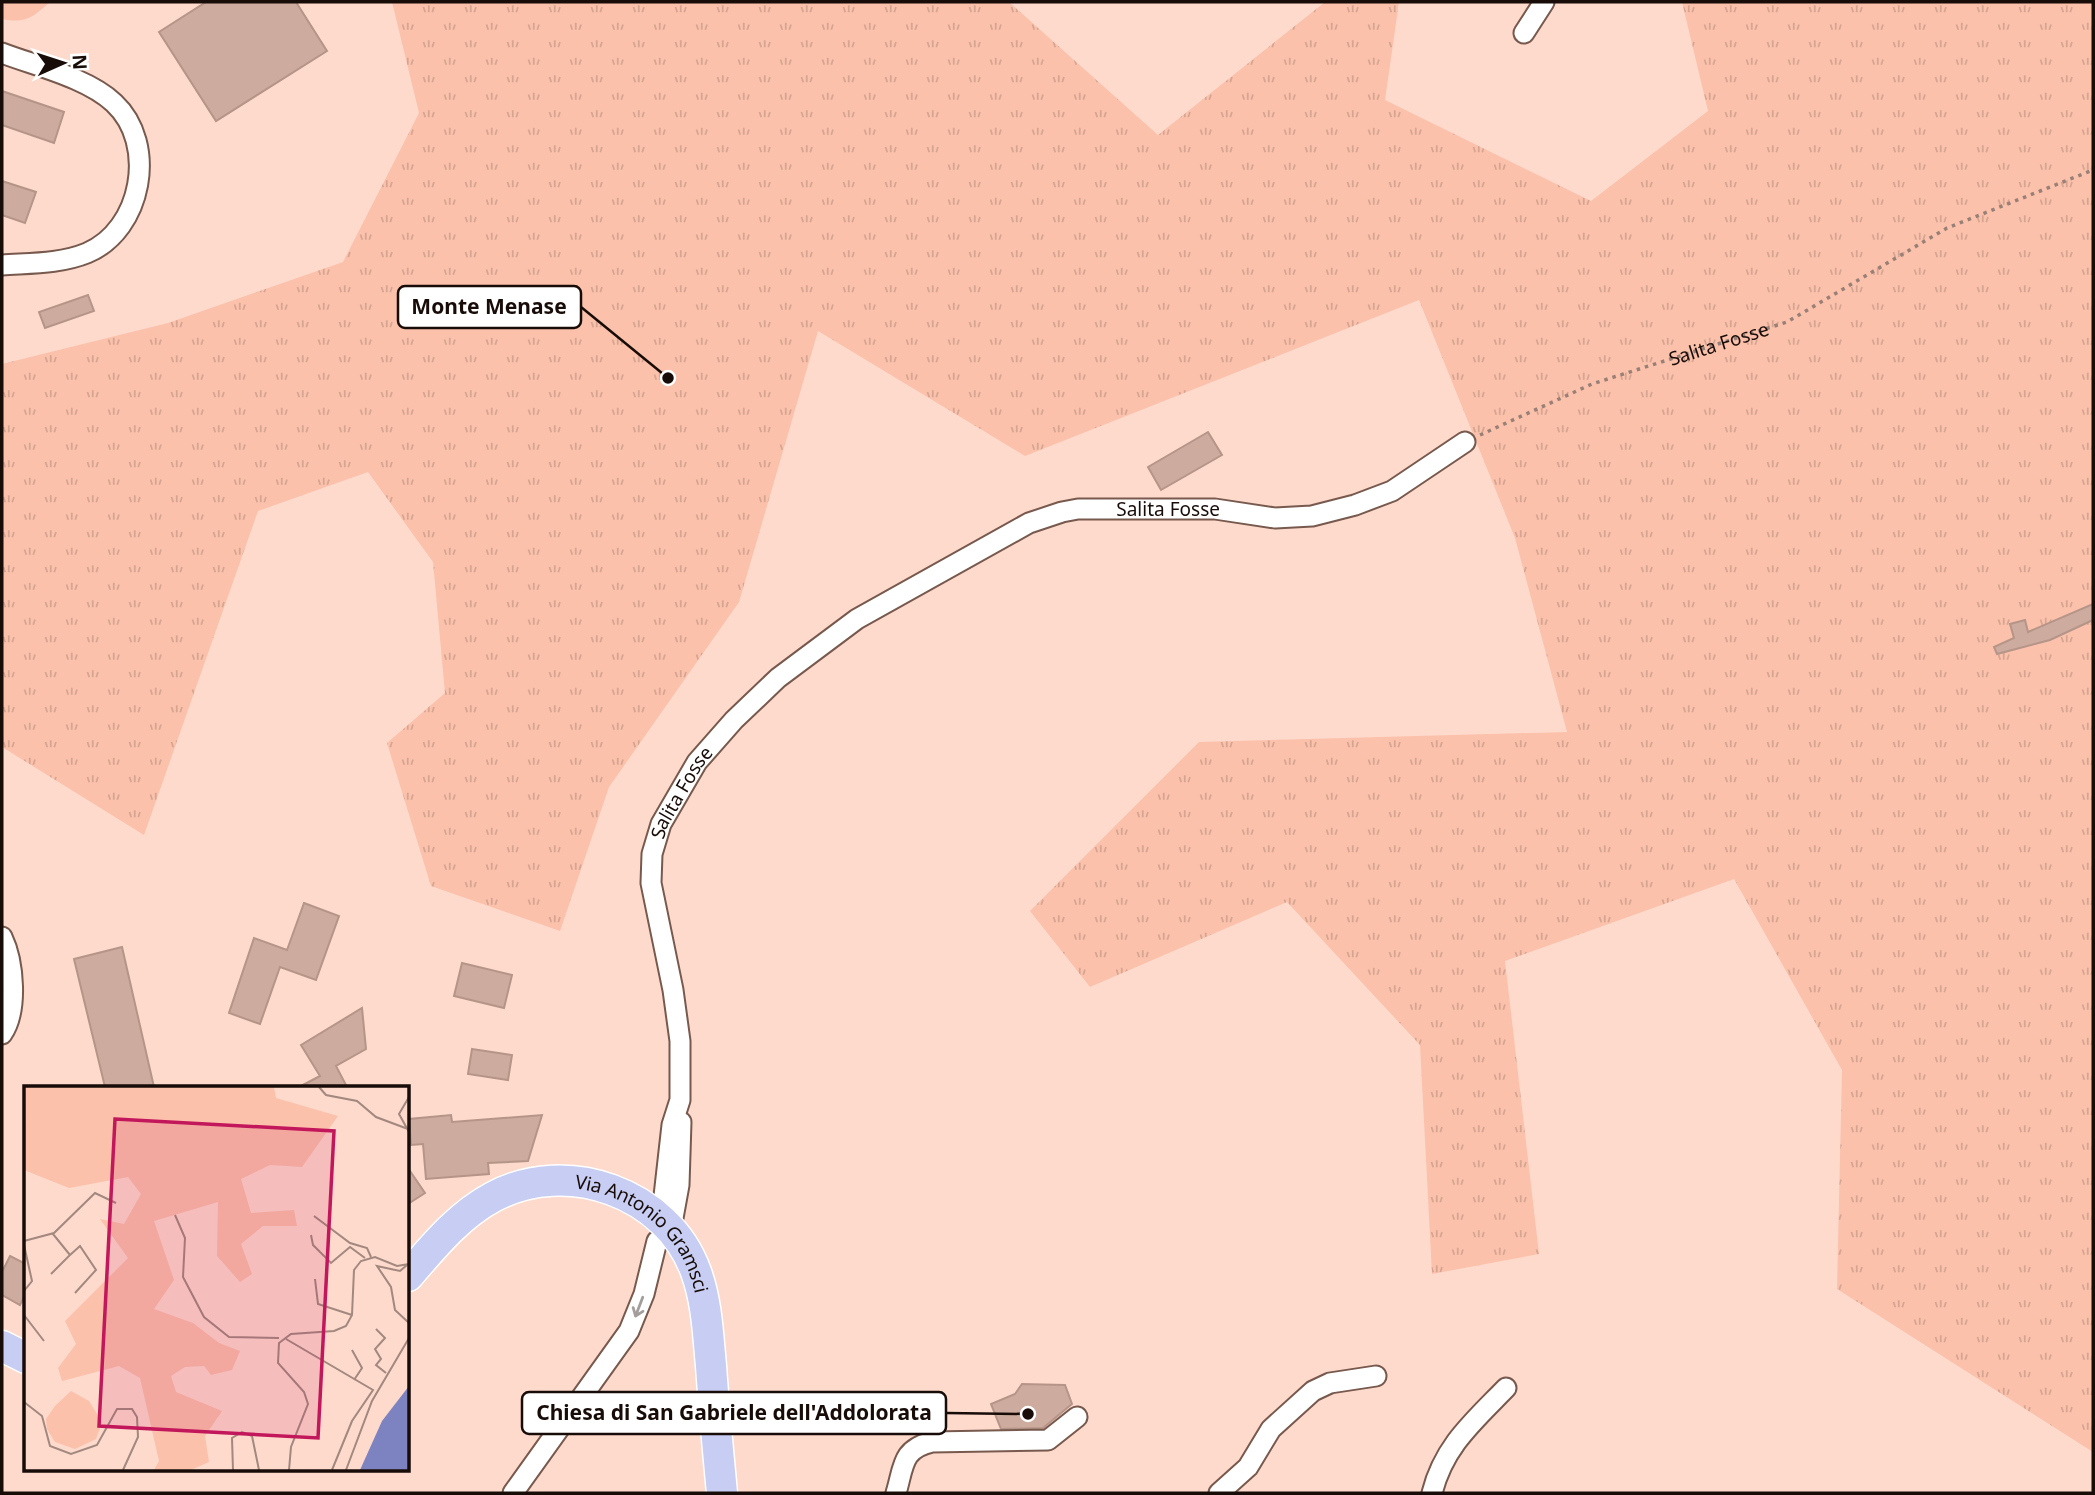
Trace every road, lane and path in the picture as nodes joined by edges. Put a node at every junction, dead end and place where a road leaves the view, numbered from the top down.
1 (1544, 2) edge
2 (1524, 33) dead end
3 (2, 53) edge
4 (2093, 170) edge
5 (2, 265) edge
6 (1465, 442) joint
7 (2, 937) edge
8 (2, 1034) edge
9 (680, 1100) junction
10 (664, 1196) dead end
11 (664, 1235) junction
12 (410, 1274) edge
13 (2, 1346) edge
14 (24, 1357) edge
15 (1376, 1376) dead end
16 (1506, 1388) dead end
17 (1077, 1417) dead end
18 (513, 1493) edge
19 (722, 1493) edge
20 (896, 1493) edge
21 (1219, 1493) edge
22 (1432, 1493) edge

1 - 2 street
3 - 5 street
4 - 6 path, Salita Fosse
6 - 9 street, Salita Fosse
7 - 8 street
9 - 10 street, Salita Fosse
9 - 11 street
11 - 12 main road, Via Antonio Gramsci
11 -> 18 street
11 - 19 main road, Via Antonio Gramsci
13 - 14 main road
15 - 21 street
16 - 22 street
17 - 20 street

